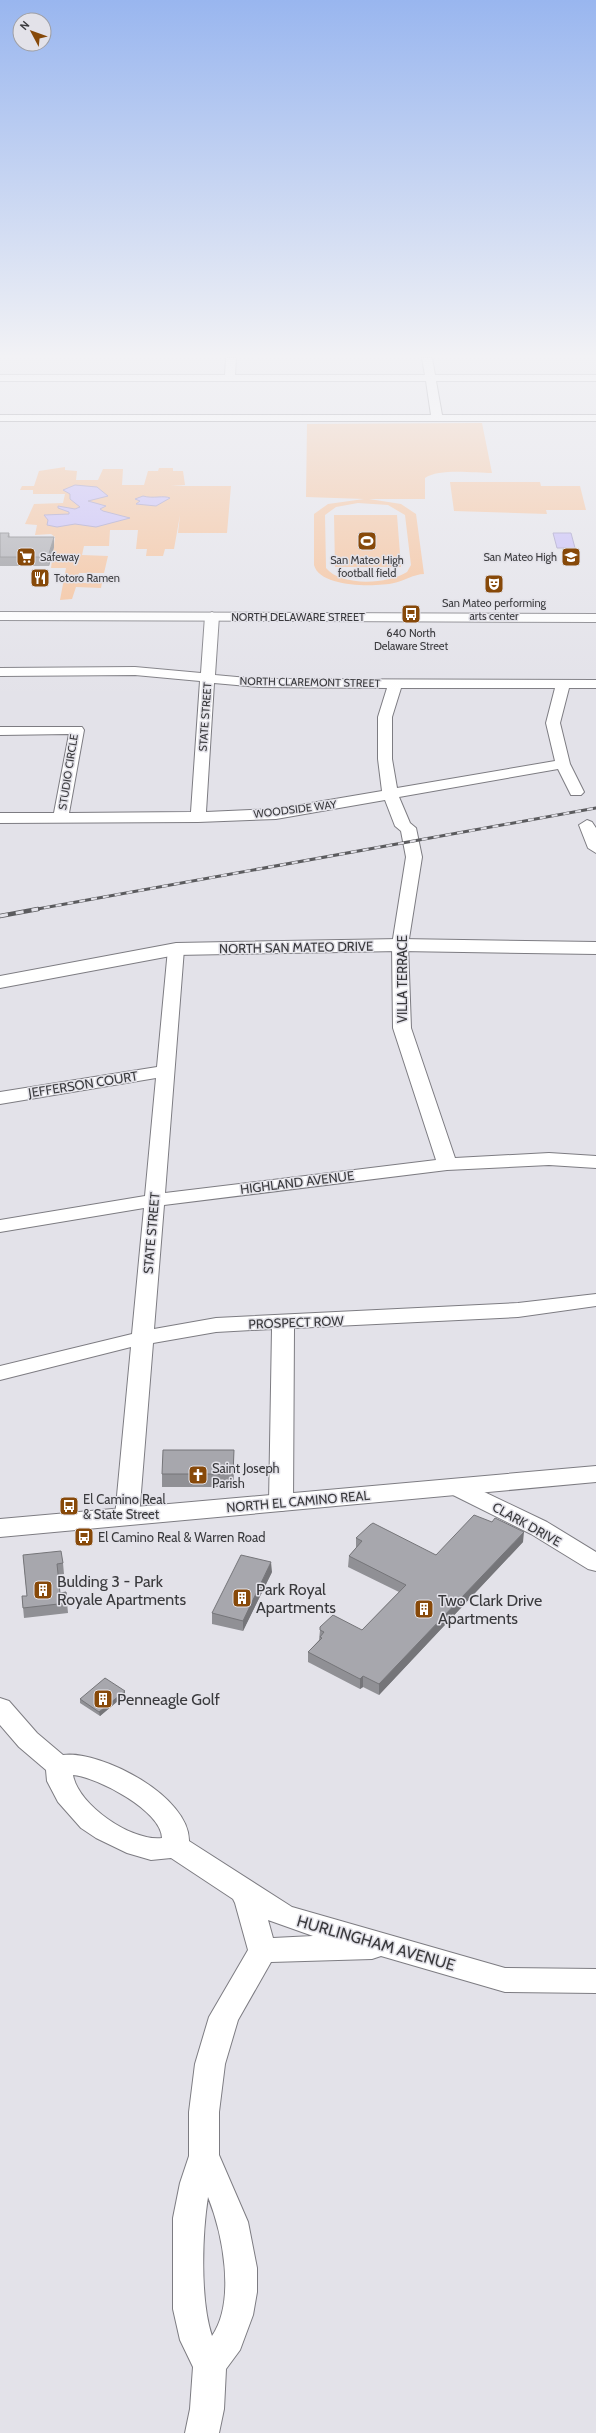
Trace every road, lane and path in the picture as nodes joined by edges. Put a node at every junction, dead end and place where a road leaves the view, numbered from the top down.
1 (0, 616) edge
2 (212, 616) junction
3 (596, 618) edge
4 (0, 672) edge
5 (207, 679) junction
6 (395, 684) junction
7 (563, 684) junction
8 (596, 684) edge
9 (0, 731) edge
10 (563, 764) junction
11 (576, 792) dead end
12 (390, 794) junction
13 (61, 817) junction
14 (198, 817) junction
15 (0, 818) edge
16 (587, 825) dead end
17 (596, 848) edge
18 (596, 944) edge
19 (400, 945) junction
20 (176, 949) junction
21 (596, 949) edge
22 (0, 982) edge
23 (165, 1071) junction
24 (0, 1098) edge
25 (596, 1162) edge
26 (447, 1164) junction
27 (154, 1200) junction
28 (0, 1226) edge
29 (596, 1300) edge
30 (283, 1323) junction
31 (142, 1338) junction
32 (0, 1373) edge
33 (596, 1474) edge
34 (457, 1486) junction
35 (281, 1502) junction
36 (126, 1517) junction
37 (0, 1528) edge
38 (596, 1563) edge
39 (0, 1708) edge
40 (0, 1726) edge
41 (28, 1740) junction
42 (58, 1766) junction
43 (175, 1846) junction
44 (242, 1889) junction
45 (388, 1946) junction
46 (262, 1951) junction
47 (596, 1981) edge
48 (204, 2156) junction
49 (210, 2364) junction
50 (202, 2433) edge

1 - 2 main road, NORTH DELAWARE STREET
2 - 3 main road, NORTH DELAWARE STREET
2 - 5 street, STATE STREET
4 - 5 street, NORTH CLAREMONT STREET
5 - 6 street, NORTH CLAREMONT STREET
5 - 14 street, STATE STREET
6 - 7 street, NORTH CLAREMONT STREET
6 - 12 street, VILLA TERRACE
7 - 8 street, NORTH CLAREMONT STREET
7 - 10 street
9 - 13 street, STUDIO CIRCLE
10 - 11 street
10 - 12 street, WOODSIDE WAY
12 - 14 street, WOODSIDE WAY
12 - 19 street, VILLA TERRACE
13 - 14 street, WOODSIDE WAY
13 - 15 street, WOODSIDE WAY
16 - 17 street
18 - 21 street
19 - 20 main road, NORTH SAN MATEO DRIVE
19 - 21 main road, NORTH SAN MATEO DRIVE
19 - 26 street, VILLA TERRACE
20 - 22 main road, NORTH SAN MATEO DRIVE
20 - 23 street, STATE STREET
23 - 24 street, JEFFERSON COURT
23 - 27 street, STATE STREET
25 - 26 street, HIGHLAND AVENUE
26 - 27 street, HIGHLAND AVENUE
27 - 28 street, HIGHLAND AVENUE
27 - 31 street, STATE STREET
29 - 30 street, PROSPECT ROW
30 - 31 street, PROSPECT ROW
30 - 35 street
31 - 32 street, PROSPECT ROW
31 - 36 street, STATE STREET
33 - 34 main road, NORTH EL CAMINO REAL
34 - 35 main road, NORTH EL CAMINO REAL
34 - 38 street, CLARK DRIVE
35 - 36 main road, NORTH EL CAMINO REAL
36 - 37 main road, NORTH EL CAMINO REAL
39 - 41 street
40 - 41 street
41 - 42 street
42 - 43 street
42 - 43 street
43 - 44 street, HURLINGHAM AVENUE
44 - 45 street, HURLINGHAM AVENUE
44 - 46 street
45 - 46 street
45 - 47 street, HURLINGHAM AVENUE
46 - 48 street
48 - 49 street
48 - 49 street
49 - 50 street

